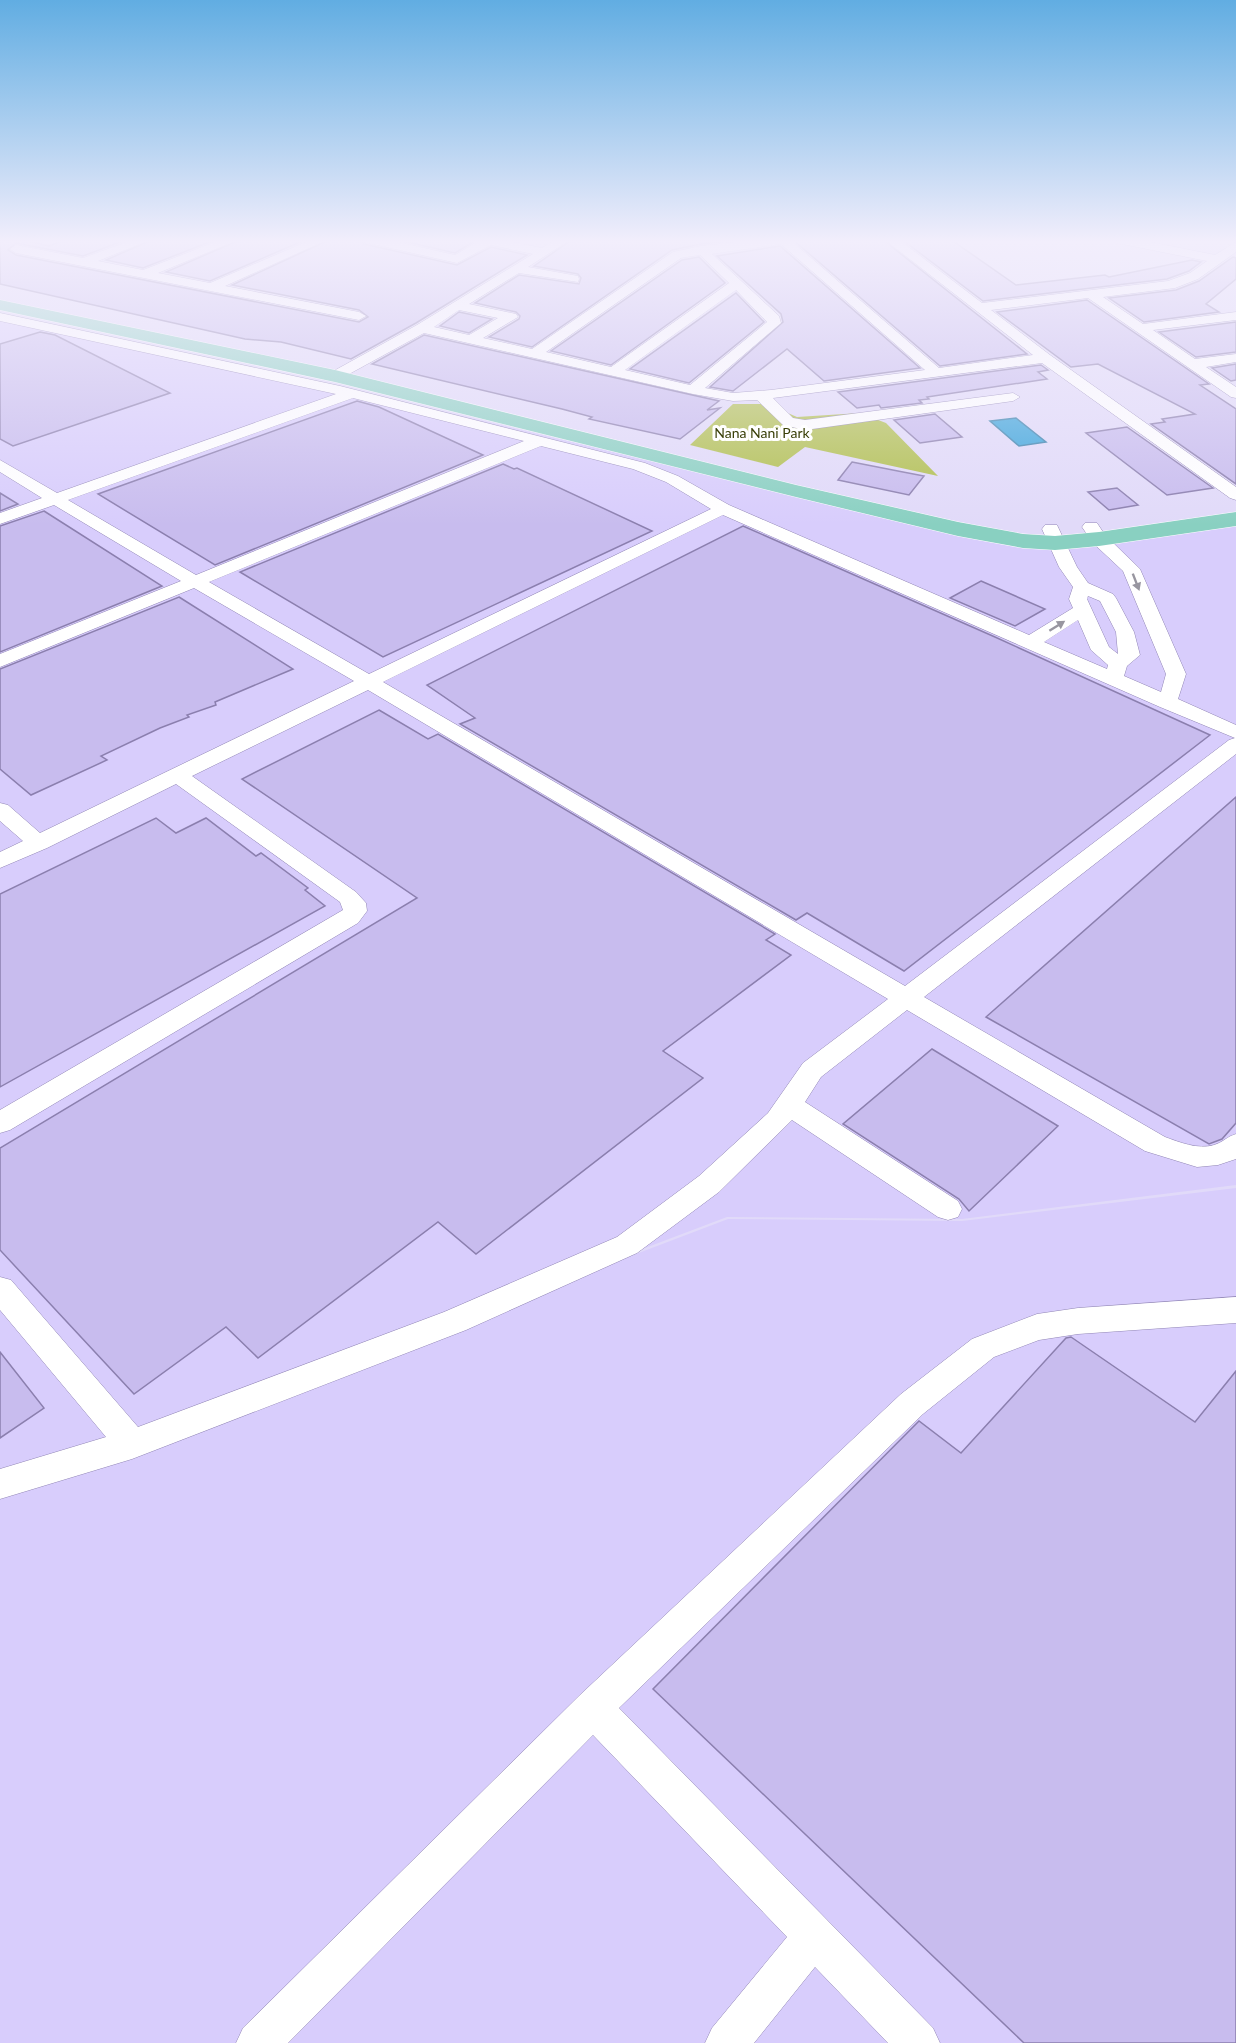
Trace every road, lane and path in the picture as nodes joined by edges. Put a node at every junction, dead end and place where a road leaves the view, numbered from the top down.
1 (77, 334) edge
2 (150, 334) edge
3 (173, 334) edge
4 (410, 334) edge
5 (450, 334) edge
6 (479, 334) edge
7 (562, 334) edge
8 (665, 334) edge
9 (760, 334) edge
10 (892, 334) edge
11 (1015, 334) edge
12 (1149, 334) edge
13 (471, 339) junction
14 (534, 354) junction
15 (1045, 358) junction
16 (1236, 358) edge
17 (1193, 364) junction
18 (342, 372) junction
19 (613, 372) junction
20 (936, 372) junction
21 (693, 390) junction
22 (352, 393) junction
23 (1236, 394) edge
24 (761, 395) junction
25 (1012, 397) dead end
26 (541, 440) junction
27 (0, 465) edge
28 (1236, 495) edge
29 (55, 499) junction
30 (1236, 503) edge
31 (723, 508) junction
32 (0, 519) edge
33 (1236, 519) edge
34 (1095, 533) junction
35 (1053, 536) junction
36 (195, 581) junction
37 (1082, 587) junction
38 (1083, 609) junction
39 (1031, 642) junction
40 (1, 660) edge
41 (1116, 670) junction
42 (369, 682) junction
43 (1167, 703) junction
44 (1236, 732) edge
45 (1236, 744) edge
46 (177, 775) junction
47 (0, 810) edge
48 (39, 843) junction
49 (0, 861) edge
50 (905, 996) junction
51 (788, 1104) junction
52 (0, 1123) edge
53 (1236, 1144) edge
54 (948, 1209) dead end
55 (0, 1289) edge
56 (1236, 1310) edge
57 (132, 1444) junction
58 (0, 1484) edge
59 (593, 1708) junction
60 (815, 1935) junction
61 (258, 2043) edge
62 (727, 2043) edge
63 (918, 2043) edge

1 - 22 street
2 - 18 main road
3 - 18 main road
4 - 18 street
5 - 13 street
6 - 13 street
7 - 14 street
8 - 19 street
9 - 21 street
10 - 20 street
11 - 15 street
12 - 17 street
13 - 14 street
14 - 19 street
15 - 20 street
15 - 28 street
16 - 17 street
17 - 23 street
18 - 35 main road
19 - 21 street
20 - 24 street
21 - 24 street
22 - 26 street
22 - 29 street
24 - 25 street
26 - 31 street
26 - 36 street
27 - 29 street
29 - 32 street
29 - 36 street
30 - 34 main road
31 - 39 street
31 - 42 street
33 - 34 main road
34 - 35 main road
34 -> 43 street
35 - 37 street
36 - 40 street
36 - 42 street
37 - 38 street
37 - 41 street
39 -> 38 street
38 - 41 street
39 - 41 street
41 - 43 street
42 - 46 street
42 - 50 street
43 - 44 street
45 - 50 street
46 - 48 street
46 - 52 street
47 - 48 street
48 - 49 street
50 - 51 street
50 - 53 street
51 - 54 street
51 - 57 street
55 - 57 street
56 - 59 street
57 - 58 street
59 - 60 street
59 - 61 street
60 - 62 street
60 - 63 street

